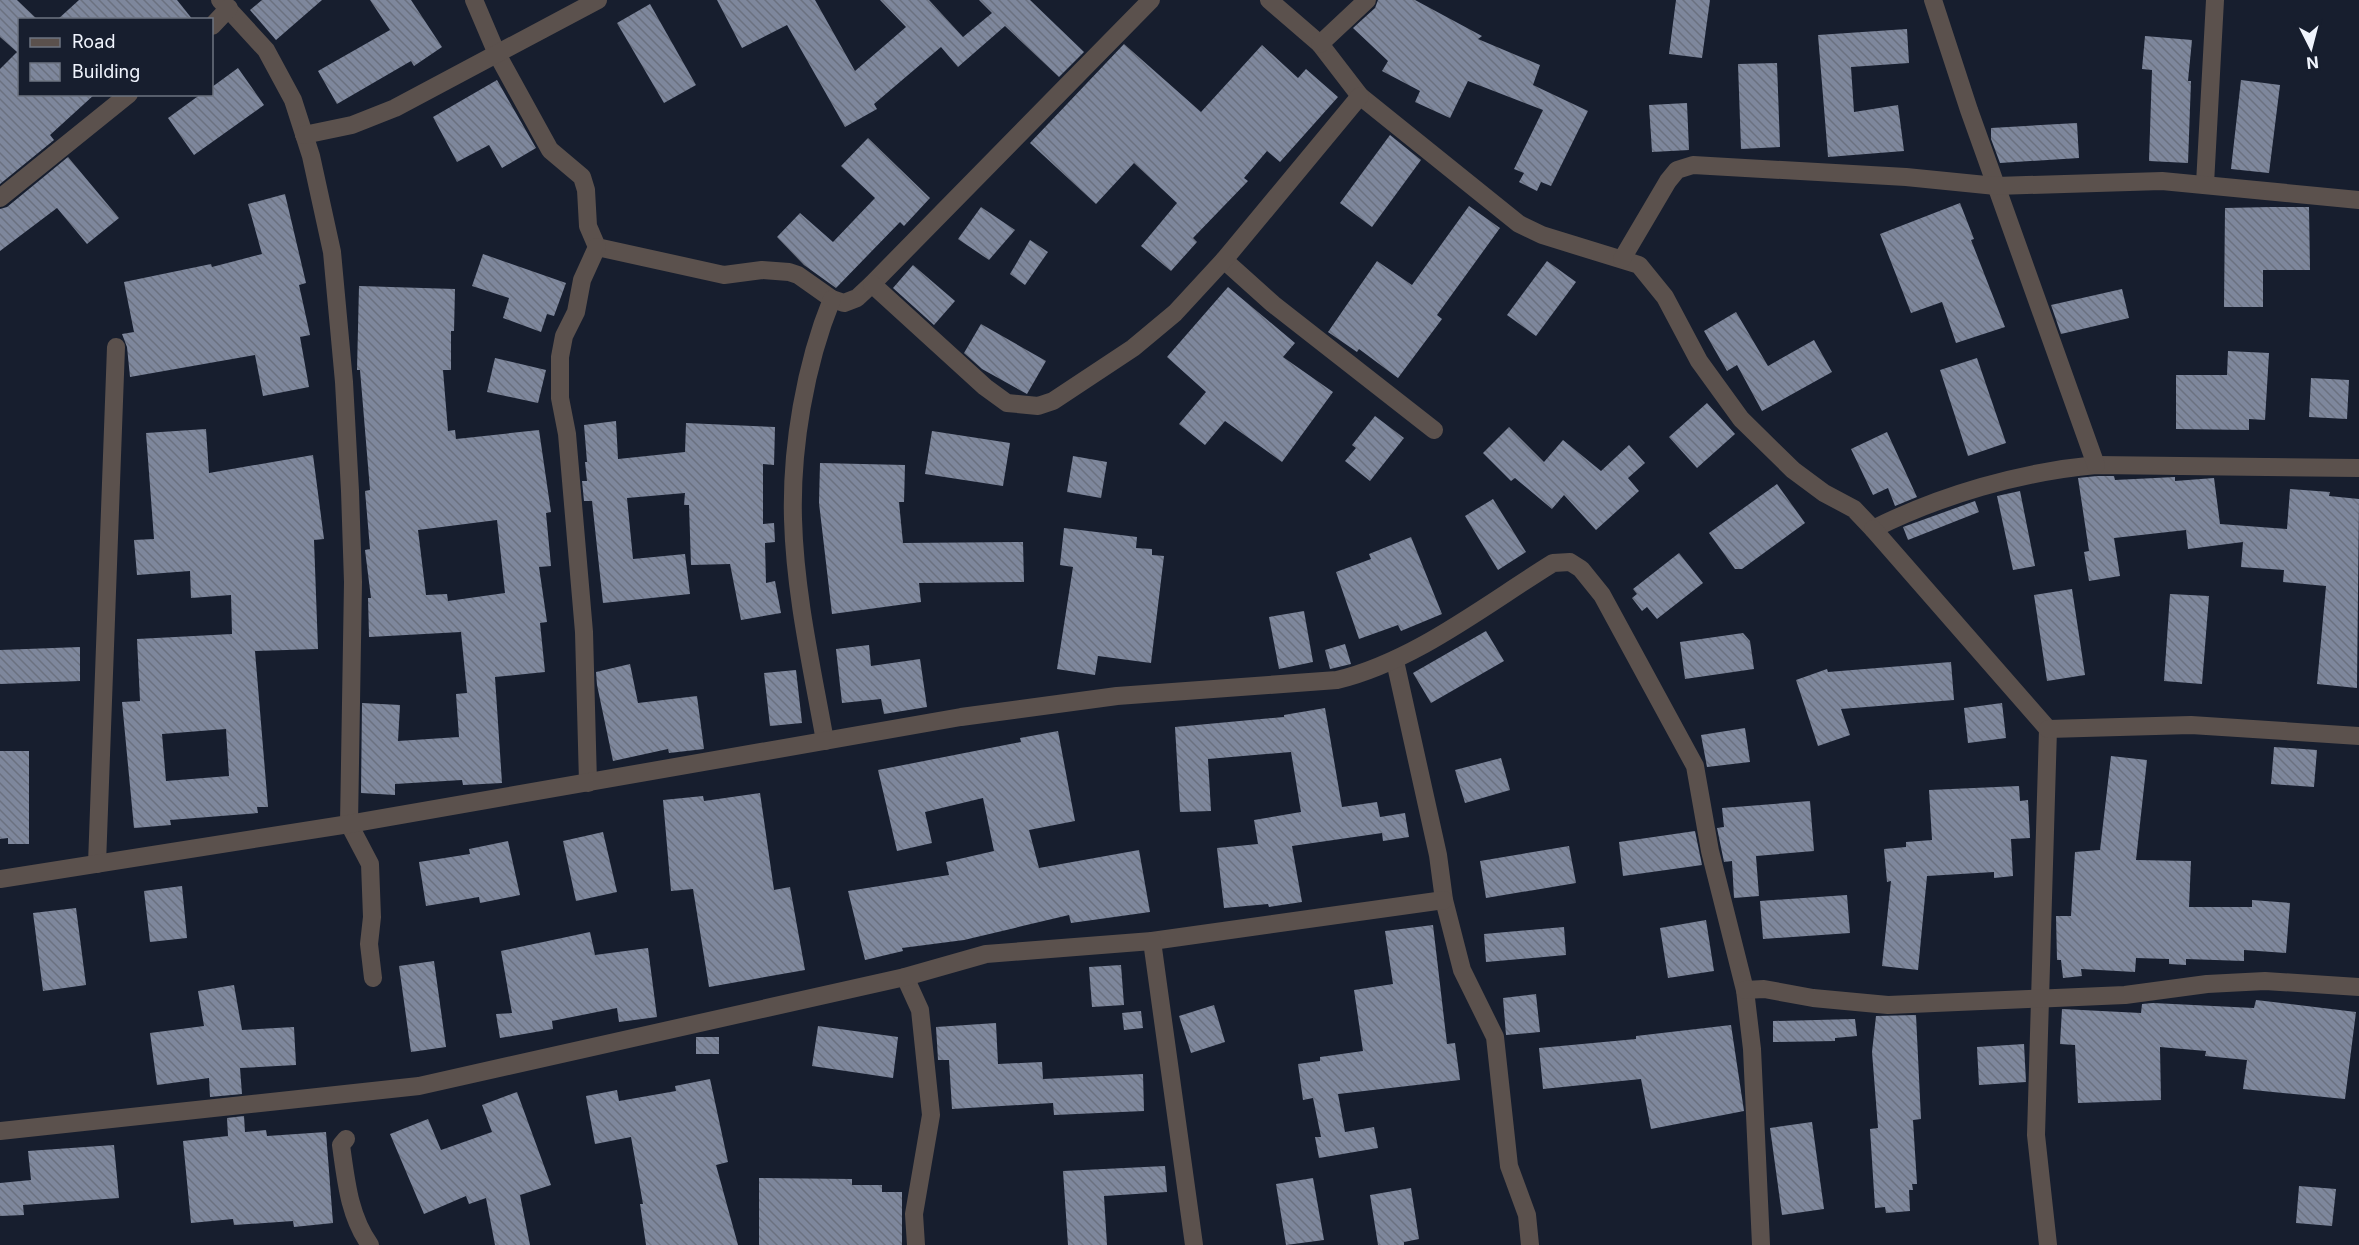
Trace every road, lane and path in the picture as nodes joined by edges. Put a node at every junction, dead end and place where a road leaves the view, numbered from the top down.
1 (474, 0) edge
2 (598, 0) edge
3 (1151, 0) edge
4 (1269, 0) edge
5 (1367, 0) edge
6 (1933, 0) edge
7 (2215, 0) edge
8 (225, 4) edge
9 (213, 24) edge
10 (1320, 44) junction
11 (497, 54) junction
12 (127, 96) edge
13 (1360, 96) junction
14 (304, 135) junction
15 (2205, 184) junction
16 (1996, 186) junction
17 (0, 198) edge
18 (2359, 200) edge
19 (597, 247) junction
20 (1622, 259) junction
21 (1224, 260) junction
22 (872, 284) junction
23 (832, 299) junction
24 (116, 347) dead end
25 (1434, 430) dead end
26 (2096, 465) junction
27 (2359, 468) edge
28 (1873, 529) junction
29 (1395, 661) junction
30 (2048, 729) junction
31 (2359, 736) edge
32 (825, 741) junction
33 (588, 783) junction
34 (349, 824) junction
35 (97, 864) junction
36 (0, 879) edge
37 (1444, 900) junction
38 (1152, 941) junction
39 (905, 976) junction
40 (373, 978) dead end
41 (2359, 987) edge
42 (1745, 990) junction
43 (2042, 1000) junction
44 (0, 1131) edge
45 (346, 1139) dead end
46 (370, 1245) edge
47 (916, 1245) edge
48 (1194, 1245) edge
49 (1530, 1245) edge
50 (1761, 1245) edge
51 (2048, 1245) edge

1 - 11 street
2 - 11 street
3 - 22 street
4 - 10 street
5 - 10 street
6 - 16 street
7 - 15 street
8 - 9 street
8 - 14 street
10 - 13 street
11 - 14 street
11 - 19 street
12 - 17 street
13 - 20 street
13 - 21 street
14 - 34 street
15 - 16 street
15 - 18 street
16 - 20 street
16 - 26 street
19 - 23 street
19 - 33 street
20 - 28 street
21 - 22 street
21 - 25 street
22 - 23 street
23 - 32 street
24 - 35 street
26 - 27 street
26 - 28 street
28 - 30 street
29 - 32 street
29 - 37 street
29 - 42 street
30 - 31 street
30 - 43 street
32 - 33 street
33 - 34 street
34 - 35 street
34 - 40 street
35 - 36 street
37 - 38 street
37 - 49 street
38 - 39 street
38 - 48 street
39 - 44 street
39 - 47 street
41 - 43 street
42 - 43 street
42 - 50 street
43 - 51 street
45 - 46 street

